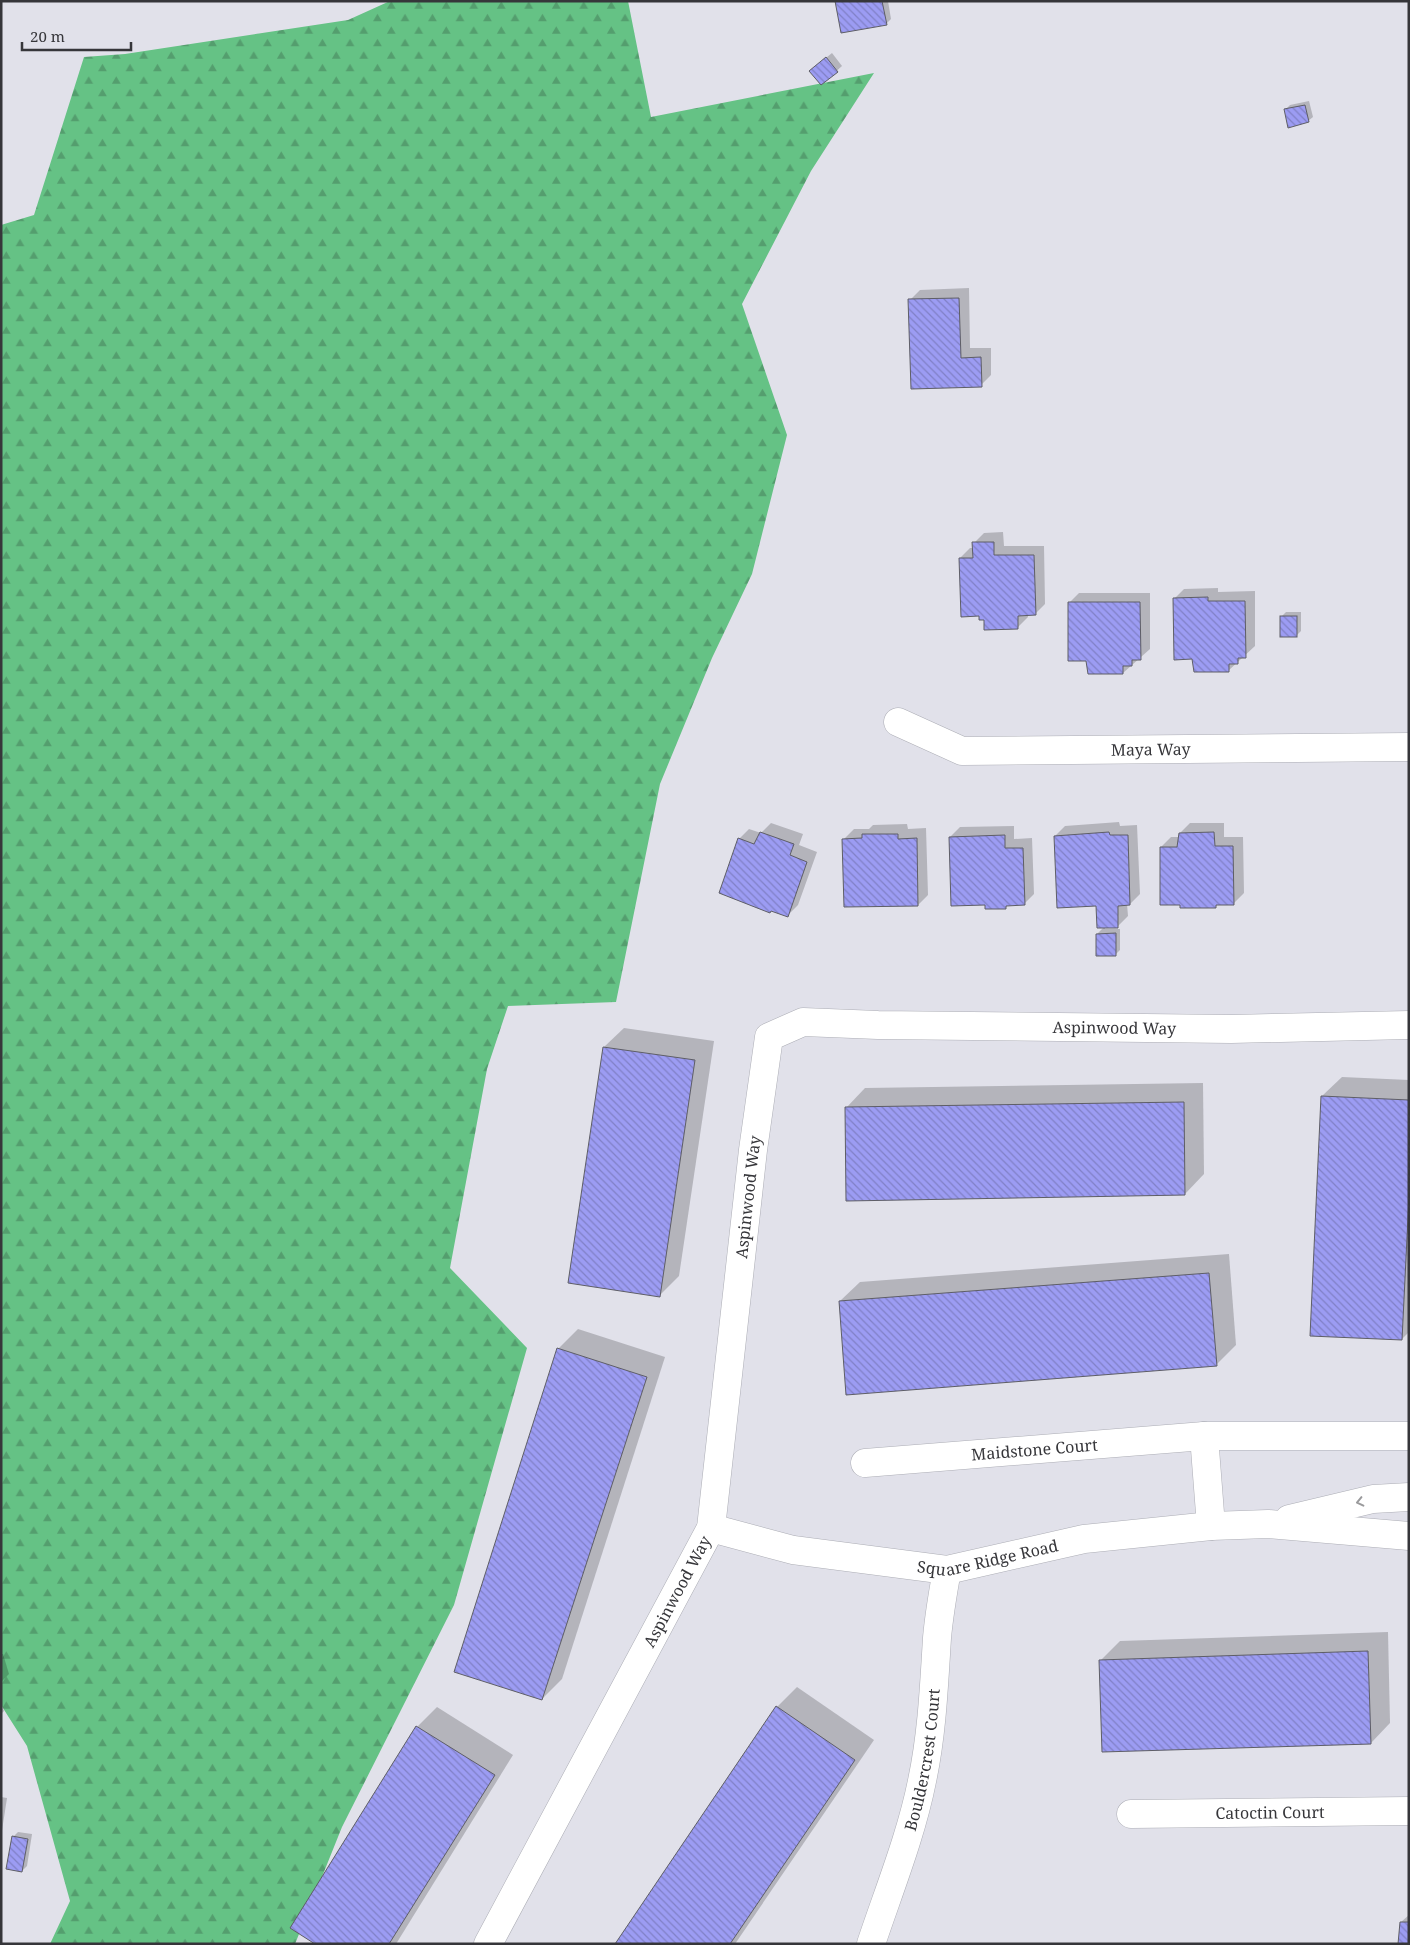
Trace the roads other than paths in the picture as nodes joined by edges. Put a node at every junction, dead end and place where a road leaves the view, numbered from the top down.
1 (898, 722) dead end
2 (1409, 747) edge
3 (1409, 1025) edge
4 (1204, 1436) junction
5 (1409, 1436) edge
6 (865, 1463) dead end
7 (1409, 1496) edge
8 (1268, 1524) junction
9 (1210, 1526) junction
10 (711, 1528) junction
11 (1409, 1536) edge
12 (946, 1570) junction
13 (1409, 1811) edge
14 (1131, 1814) dead end
15 (488, 1944) edge
16 (871, 1944) edge

1 - 2 street, Maya Way
3 - 10 street, Aspinwood Way
4 - 5 street, Maidstone Court
4 - 6 street, Maidstone Court
4 - 9 street
7 -> 8 street, Square Ridge Road
8 - 9 street, Square Ridge Road
8 - 11 street, Square Ridge Road
9 - 12 street, Square Ridge Road
10 - 12 street, Square Ridge Road
10 - 15 street, Aspinwood Way
12 - 16 street, Bouldercrest Court
13 - 14 street, Catoctin Court

